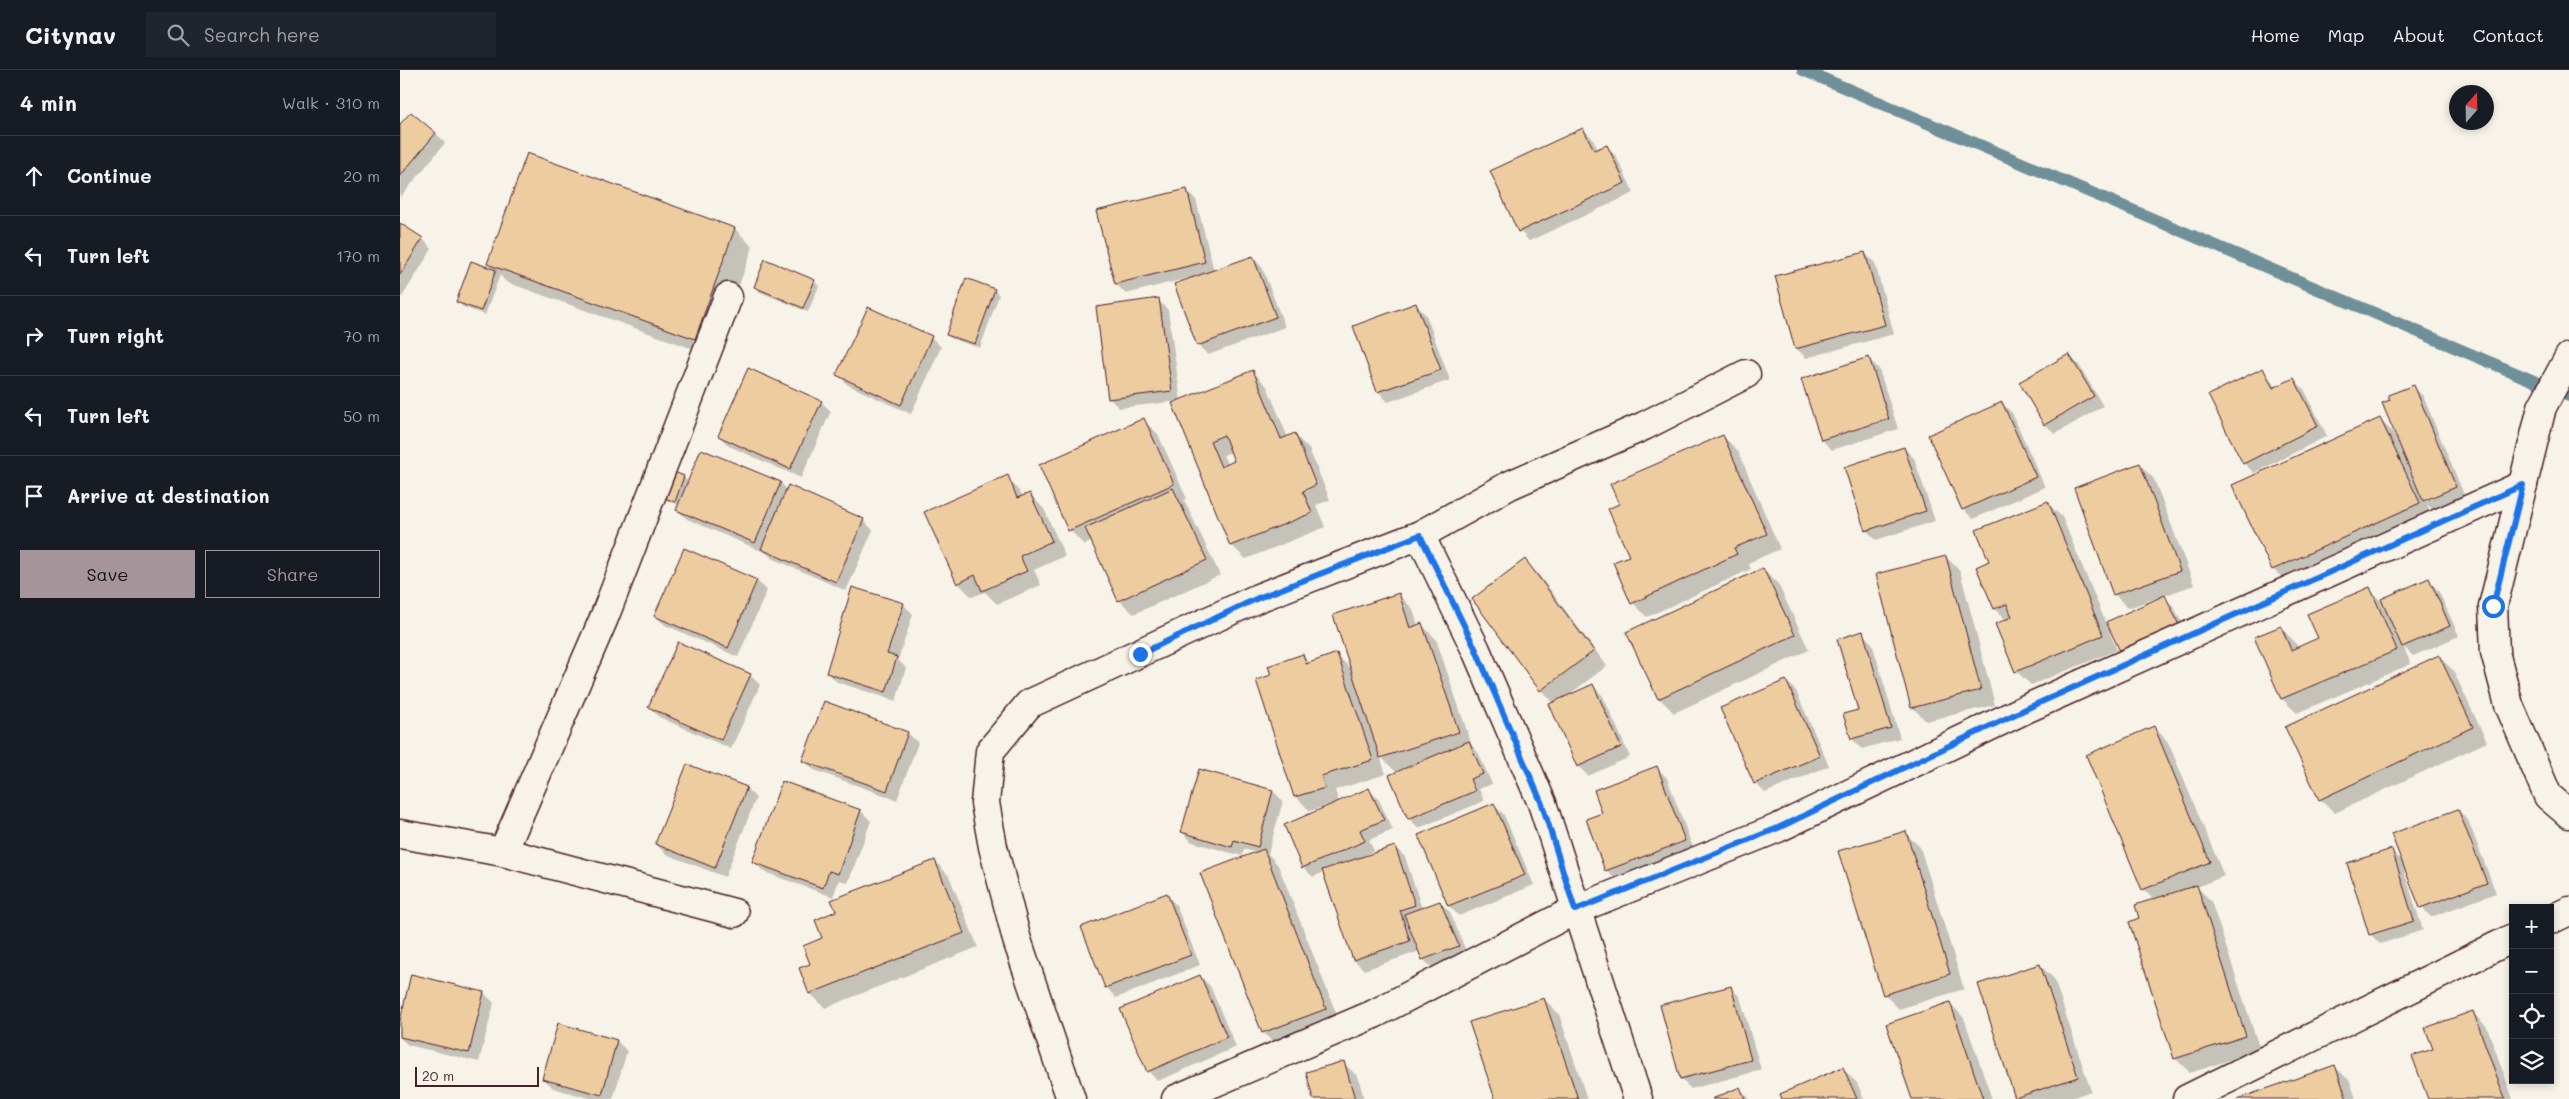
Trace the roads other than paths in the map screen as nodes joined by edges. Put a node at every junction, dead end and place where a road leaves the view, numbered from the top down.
1 (728, 297) dead end
2 (2569, 357) edge
3 (1746, 374) dead end
4 (2523, 485) junction
5 (1420, 535) junction
6 (2569, 814) edge
7 (400, 834) edge
8 (503, 852) junction
9 (1575, 910) junction
10 (2569, 911) edge
11 (734, 913) dead end
12 (2554, 918) edge
13 (2509, 940) edge
14 (1071, 1099) edge
15 (1176, 1099) edge
16 (1638, 1099) edge
17 (2186, 1099) edge

1 - 8 street
2 - 4 street
3 - 5 street
4 - 6 street
4 - 9 street
5 - 9 street
5 - 14 street
7 - 8 street
8 - 11 street
9 - 15 street
9 - 16 street
10 - 12 street
13 - 17 street

